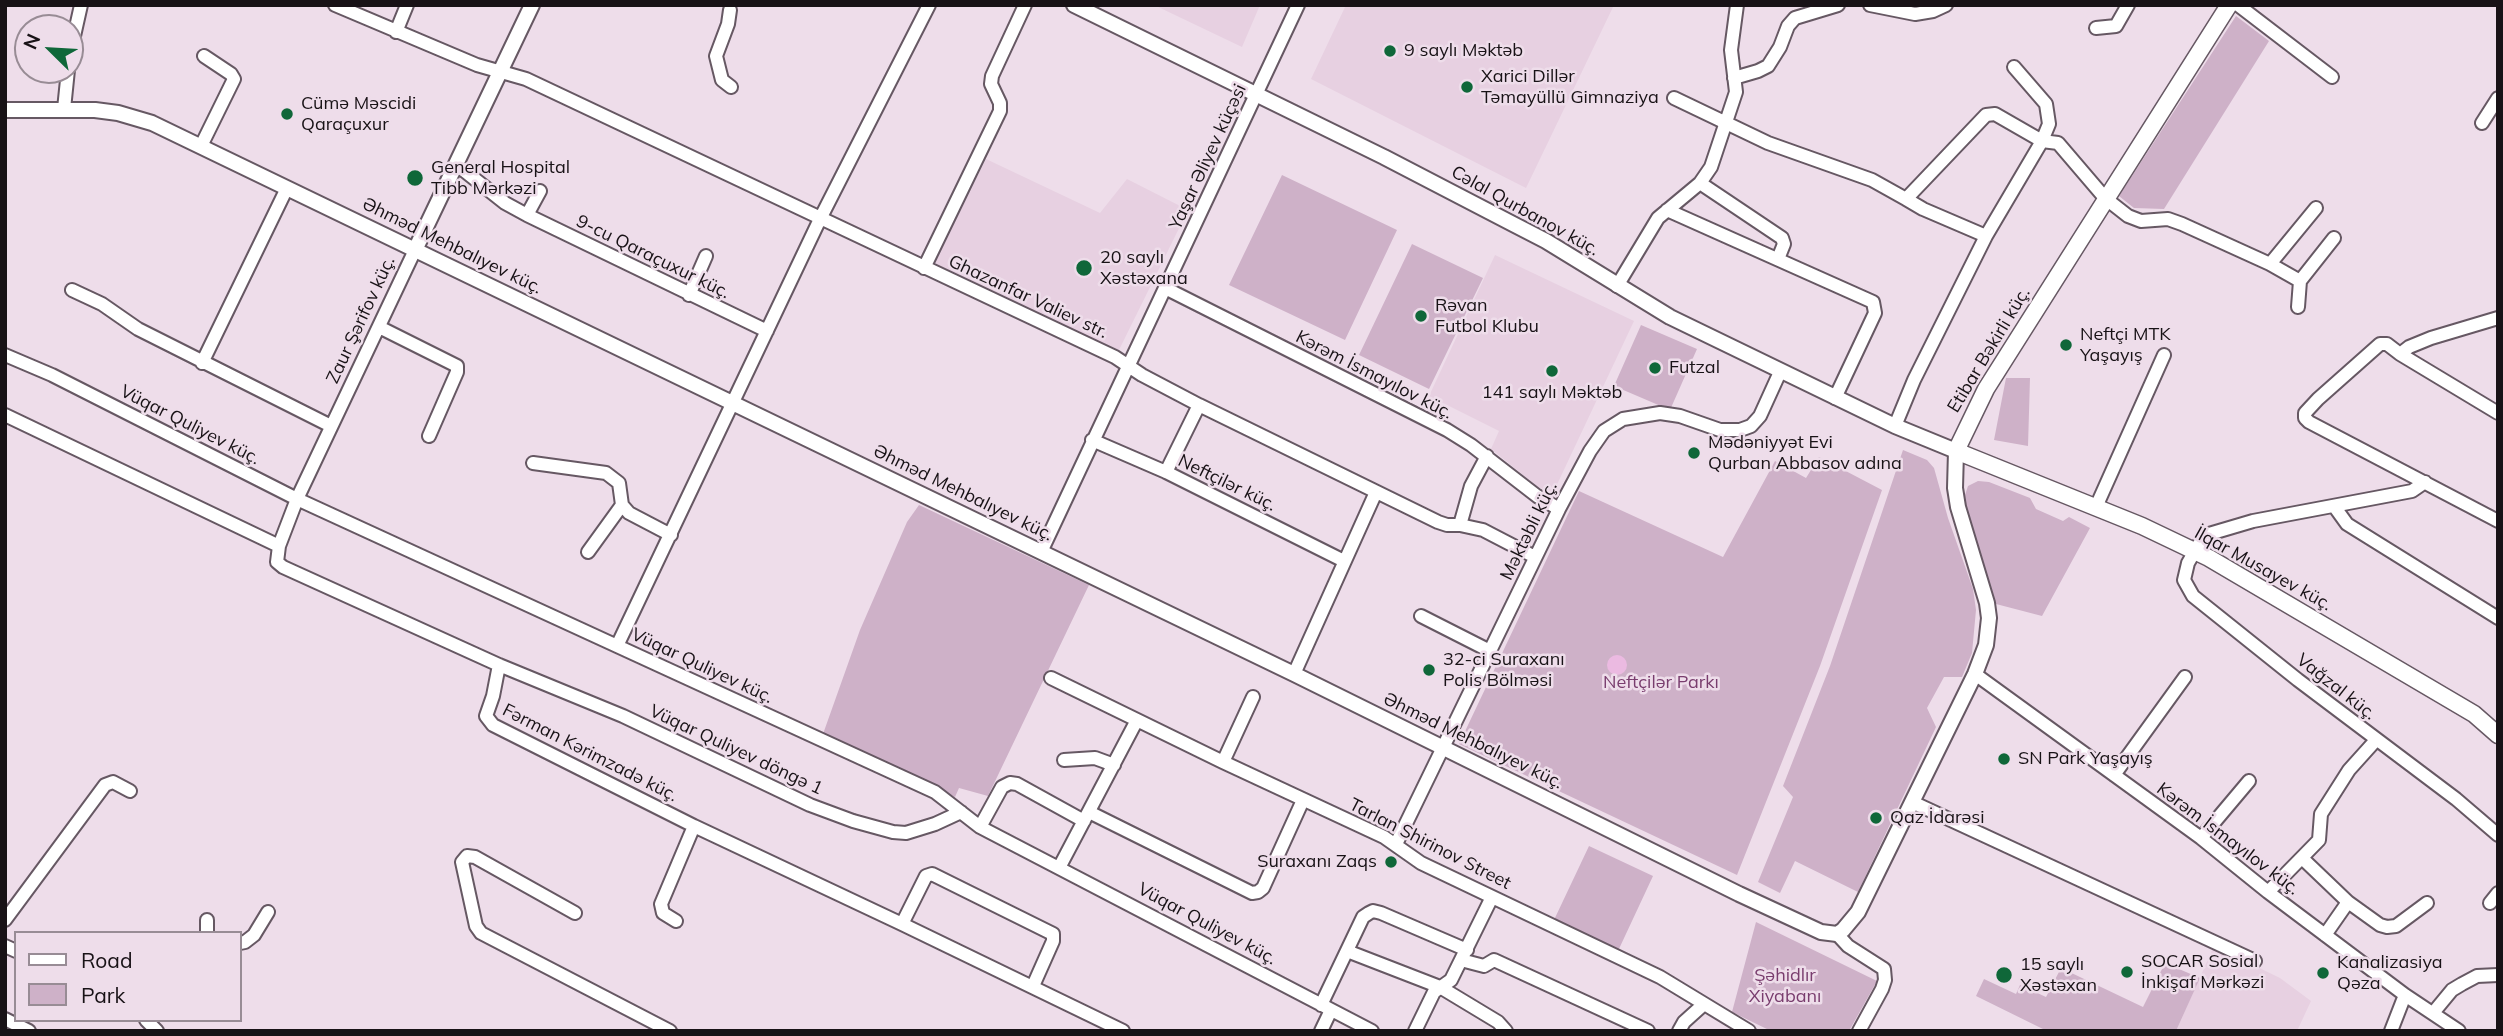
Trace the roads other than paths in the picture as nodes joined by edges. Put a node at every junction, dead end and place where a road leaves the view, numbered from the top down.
1 (335, 5) edge
2 (407, 5) edge
3 (532, 5) edge
4 (929, 5) edge
5 (1025, 5) edge
6 (1074, 5) edge
7 (1298, 5) edge
8 (1737, 5) edge
9 (1870, 5) edge
10 (1946, 5) edge
11 (2128, 5) edge
12 (2230, 5) edge
13 (2238, 5) edge
14 (1829, 7) edge
15 (730, 10) dead end
16 (2096, 28) dead end
17 (396, 32) junction
18 (204, 56) dead end
19 (2014, 67) dead end
20 (502, 72) junction
21 (2332, 77) dead end
22 (1734, 78) junction
23 (67, 84) edge
24 (731, 87) dead end
25 (1256, 96) junction
26 (1674, 98) dead end
27 (2498, 98) edge
28 (64, 109) junction
29 (7, 114) edge
30 (1727, 123) junction
31 (2482, 123) dead end
32 (2042, 141) junction
33 (201, 146) junction
34 (457, 165) junction
35 (1700, 183) junction
36 (287, 188) junction
37 (540, 191) dead end
38 (2105, 198) junction
39 (1906, 199) junction
40 (2316, 208) dead end
41 (1667, 210) junction
42 (527, 215) junction
43 (820, 219) junction
44 (1986, 236) junction
45 (2334, 238) dead end
46 (415, 250) junction
47 (706, 256) dead end
48 (1779, 259) junction
49 (2270, 264) junction
50 (924, 268) junction
51 (2300, 281) junction
52 (1617, 286) junction
53 (1165, 288) junction
54 (72, 289) dead end
55 (690, 295) junction
56 (2298, 307) dead end
57 (2497, 319) edge
58 (379, 327) junction
59 (767, 331) junction
60 (2400, 354) junction
61 (5, 355) edge
62 (2164, 355) dead end
63 (202, 363) junction
64 (1128, 365) junction
65 (1780, 372) junction
66 (1835, 398) junction
67 (733, 403) junction
68 (1199, 405) junction
69 (2498, 413) edge
70 (5, 415) edge
71 (331, 426) junction
72 (1895, 426) junction
73 (429, 436) dead end
74 (1092, 439) junction
75 (1956, 451) junction
76 (1487, 456) junction
77 (533, 463) dead end
78 (1166, 472) junction
79 (2425, 482) junction
80 (1376, 492) junction
81 (297, 499) junction
82 (622, 505) junction
83 (2334, 506) junction
84 (2096, 507) junction
85 (1559, 509) junction
86 (2498, 522) edge
87 (1460, 525) junction
88 (671, 535) junction
89 (279, 547) junction
90 (2194, 551) junction
91 (588, 552) dead end
92 (1041, 552) junction
93 (1535, 557) junction
94 (1344, 561) junction
95 (1421, 616) dead end
96 (2498, 618) edge
97 (617, 646) junction
98 (1490, 651) junction
99 (499, 665) junction
100 (1294, 674) junction
101 (1975, 674) junction
102 (2185, 677) dead end
103 (1051, 678) dead end
104 (1253, 697) dead end
105 (2474, 714) junction
106 (1136, 719) junction
107 (2498, 722) edge
108 (2498, 735) edge
109 (2376, 740) junction
110 (1443, 747) junction
111 (1064, 760) dead end
112 (1223, 762) junction
113 (1114, 765) junction
114 (2114, 775) junction
115 (2249, 781) dead end
116 (130, 791) dead end
117 (1303, 800) junction
118 (1912, 802) junction
119 (961, 812) junction
120 (1087, 816) junction
121 (694, 826) junction
122 (980, 827) junction
123 (2498, 835) edge
124 (2201, 838) junction
125 (1396, 844) junction
126 (2303, 859) junction
127 (1060, 866) junction
128 (2268, 892) junction
129 (1492, 897) junction
130 (2348, 902) junction
131 (2427, 903) dead end
132 (268, 912) dead end
133 (575, 913) dead end
134 (5, 920) edge
135 (676, 921) dead end
136 (902, 923) junction
137 (1837, 934) junction
138 (2325, 935) junction
139 (242, 943) edge
140 (1347, 951) junction
141 (1464, 955) junction
142 (2255, 961) dead end
143 (2498, 975) edge
144 (1033, 986) junction
145 (1440, 987) junction
146 (2405, 995) junction
147 (1704, 1004) junction
148 (1326, 1008) junction
149 (2433, 1013) junction
150 (5, 1019) edge
151 (29, 1031) edge
152 (670, 1031) edge
153 (1123, 1031) edge
154 (1321, 1031) edge
155 (1372, 1031) edge
156 (1415, 1031) edge
157 (1506, 1031) edge
158 (1648, 1031) edge
159 (1679, 1031) edge
160 (1749, 1031) edge
161 (1859, 1031) edge
162 (2391, 1031) edge
163 (2459, 1031) edge

1 - 17 street, Ghazanfar Valiev str.
2 - 17 street
3 - 20 street, Zaur Şərifov küç.
4 - 43 street
5 - 50 street
6 - 25 street, Cəlal Qurbanov küç.
7 - 25 street, Yaşar Əliyev küçəsi
8 - 22 street
9 - 10 street
11 - 16 street
12 - 38 main road, Etibar Bəkirli küç.
13 - 21 street
14 - 22 street
15 - 24 street
17 - 20 street, Ghazanfar Valiev str.
18 - 33 street
19 - 32 street
20 - 34 street, Zaur Şərifov küç.
20 - 43 street, Ghazanfar Valiev str.
22 - 30 street
23 - 28 street
25 - 52 street, Cəlal Qurbanov küç.
25 - 53 street, Yaşar Əliyev küçəsi
26 - 30 street
27 - 31 street
28 - 29 street, Əhməd Mehbalıyev küç.
28 - 33 street, Əhməd Mehbalıyev küç.
30 - 35 street
30 - 39 street
32 - 38 street
32 - 39 street
32 - 44 street
33 - 36 street, Əhməd Mehbalıyev küç.
34 - 42 street, 9-cu Qaraçuxur küç.
34 - 46 street, Zaur Şərifov küç.
35 - 41 street
35 - 48 street
36 - 46 street, Əhməd Mehbalıyev küç.
36 - 63 street
37 - 42 street
38 - 49 street
38 - 75 main road, Etibar Bəkirli küç.
39 - 44 street
40 - 49 street
41 - 48 street
41 - 52 street
42 - 55 street, 9-cu Qaraçuxur küç.
43 - 50 street, Ghazanfar Valiev str.
43 - 59 street
44 - 72 street
45 - 51 street
46 - 58 street, Zaur Şərifov küç.
46 - 67 street, Əhməd Mehbalıyev küç.
47 - 55 street
48 - 66 street
49 - 51 street
50 - 64 street, Ghazanfar Valiev str.
51 - 56 street
52 - 65 street, Cəlal Qurbanov küç.
53 - 64 street, Yaşar Əliyev küçəsi
53 - 76 street, Kərəm İsmayılov küç.
54 - 63 street
55 - 59 street, 9-cu Qaraçuxur küç.
57 - 60 street
58 - 71 street, Zaur Şərifov küç.
58 - 73 street
59 - 67 street
60 - 69 street
60 - 79 street
61 - 81 street, Vüqar Quliyev küç.
62 - 84 street
63 - 71 street
64 - 68 street, Ghazanfar Valiev str.
64 - 74 street, Yaşar Əliyev küçəsi
65 - 66 street, Cəlal Qurbanov küç.
65 - 85 street, Məktəbli küç.
66 - 72 street, Cəlal Qurbanov küç.
67 - 88 street
67 - 92 street, Əhməd Mehbalıyev küç.
68 - 78 street
68 - 80 street, Ghazanfar Valiev str.
70 - 89 street
71 - 81 street, Zaur Şərifov küç.
72 - 75 street, Cəlal Qurbanov küç.
74 - 78 street, Neftçilər küç.
74 - 92 street, Yaşar Əliyev küçəsi
75 - 84 main road, İlqar Musayev küç.
75 - 101 street, Etibar Bəkirli küç.
76 - 85 street, Kərəm İsmayılov küç.
76 - 87 street
77 - 82 street
78 - 94 street, Neftçilər küç.
79 - 83 street
79 - 86 street
80 - 87 street, Ghazanfar Valiev str.
80 - 94 street
81 - 89 street, Zaur Şərifov küç.
81 - 97 street, Vüqar Quliyev küç.
82 - 88 street
82 - 91 street
83 - 90 street
83 - 96 street
84 - 90 main road, İlqar Musayev küç.
85 - 93 street, Məktəbli küç.
87 - 93 street, Ghazanfar Valiev str.
88 - 97 street
89 - 99 street
90 - 105 main road, İlqar Musayev küç.
90 - 109 street, Vağzal küç.
92 - 100 street, Əhməd Mehbalıyev küç.
93 - 98 street, Məktəbli küç.
94 - 100 street
95 - 98 street
97 - 119 street, Vüqar Quliyev küç.
98 - 110 street, Məktəbli küç.
99 - 119 street, Vüqar Quliyev döngə 1
99 - 121 street, Fərman Kərimzadə küç.
100 - 110 street, Əhməd Mehbalıyev küç.
101 - 114 street, Kərəm İsmayılov küç.
101 - 118 street, Etibar Bəkirli küç.
102 - 114 street
103 - 106 street, Tarlan Shirinov Street
104 - 112 street
105 - 107 main road
105 - 108 main road
106 - 112 street, Tarlan Shirinov Street
106 - 113 street
109 - 123 street, Vağzal küç.
109 - 126 street
110 - 125 street, Məktəbli küç.
110 - 137 street, Əhməd Mehbalıyev küç.
111 - 113 street
112 - 117 street, Tarlan Shirinov Street
113 - 120 street
114 - 124 street, Kərəm İsmayılov küç.
115 - 124 street
116 - 134 street
117 - 120 street
117 - 125 street, Tarlan Shirinov Street
118 - 137 street, Etibar Bəkirli küç.
118 - 142 street
119 - 122 street, Vüqar Quliyev küç.
120 - 122 street
120 - 127 street
121 - 135 street
121 - 136 street, Fərman Kərimzadə küç.
122 - 127 street, Vüqar Quliyev küç.
124 - 128 street, Kərəm İsmayılov küç.
125 - 129 street, Tarlan Shirinov Street
126 - 128 street
126 - 130 street
127 - 148 street, Vüqar Quliyev küç.
128 - 138 street, Kərəm İsmayılov küç.
129 - 141 street
129 - 147 street, Tarlan Shirinov Street
130 - 131 street
130 - 138 street
132 - 139 street
133 - 152 street
136 - 144 street, Fərman Kərimzadə küç.
136 - 144 street
137 - 161 street
138 - 146 street, Kərəm İsmayılov küç.
140 - 141 street
140 - 145 street
140 - 148 street
141 - 145 street
141 - 158 street
143 - 149 street
144 - 153 street, Fərman Kərimzadə küç.
145 - 156 street
145 - 157 street
146 - 149 street, Kərəm İsmayılov küç.
146 - 162 street
147 - 159 street
147 - 160 street, Tarlan Shirinov Street
148 - 154 street
148 - 155 street, Vüqar Quliyev küç.
149 - 163 street, Kərəm İsmayılov küç.
150 - 151 street

